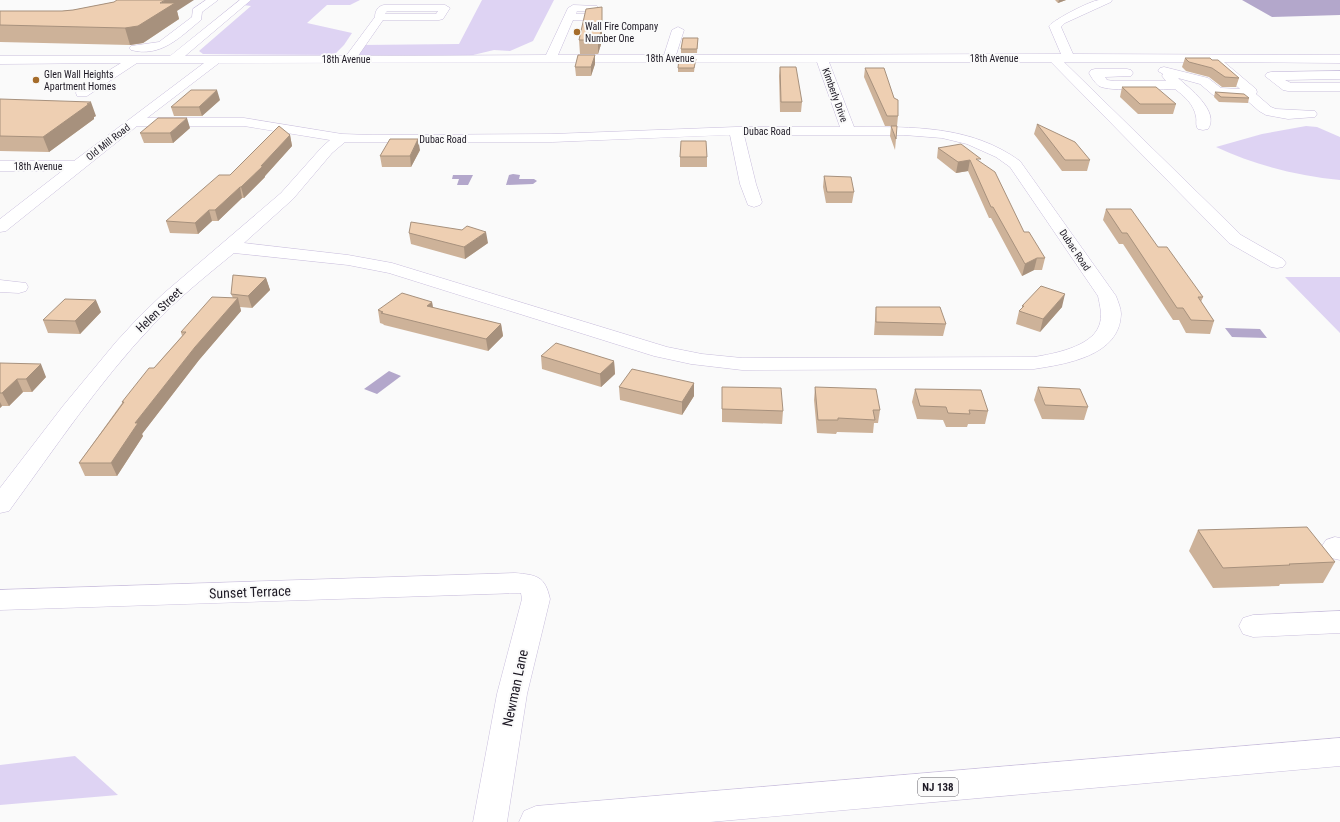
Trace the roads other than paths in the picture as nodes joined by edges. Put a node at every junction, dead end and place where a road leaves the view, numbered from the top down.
1 (213, 0) edge
2 (246, 0) edge
3 (1107, 0) edge
4 (380, 17) junction
5 (569, 17) dead end
6 (678, 30) dead end
7 (556, 46) junction
8 (570, 46) dead end
9 (583, 46) edge
10 (122, 48) edge
11 (551, 58) junction
12 (579, 58) junction
13 (669, 58) junction
14 (1054, 58) junction
15 (1069, 58) junction
16 (1145, 58) junction
17 (1211, 58) junction
18 (136, 59) junction
19 (174, 59) junction
20 (217, 59) junction
21 (350, 59) junction
22 (822, 59) junction
23 (1340, 59) edge
24 (0, 60) edge
25 (1163, 72) junction
26 (1340, 75) edge
27 (1235, 78) junction
28 (1204, 81) junction
29 (1178, 85) junction
30 (1340, 87) edge
31 (82, 93) dead end
32 (1246, 93) junction
33 (1310, 114) dead end
34 (134, 122) junction
35 (1203, 126) dead end
36 (736, 131) junction
37 (849, 131) junction
38 (342, 138) junction
39 (0, 166) edge
40 (77, 166) junction
41 (754, 202) dead end
42 (0, 227) edge
43 (230, 248) junction
44 (1277, 263) dead end
45 (0, 286) edge
46 (19, 287) dead end
47 (0, 505) edge
48 (501, 583) joint
49 (0, 600) edge
50 (1340, 622) edge
51 (1253, 626) dead end
52 (1340, 752) edge
53 (490, 822) edge
54 (536, 822) edge

1 - 10 main road
2 - 19 main road
3 - 15 main road
4 - 4 main road
4 - 21 main road
5 - 7 main road
6 - 13 main road
7 - 8 main road
7 - 11 main road
9 - 12 main road
11 - 12 main road, 18th Avenue
11 - 21 main road, 18th Avenue
12 - 13 main road, 18th Avenue
13 - 22 main road, 18th Avenue
14 - 15 main road, 18th Avenue
14 - 22 main road, 18th Avenue
14 - 44 main road
15 - 16 main road, 18th Avenue
16 - 17 main road, 18th Avenue
16 - 25 main road
17 - 23 main road, 18th Avenue
17 - 27 main road
18 - 19 main road, 18th Avenue
18 - 24 main road, 18th Avenue
18 - 31 main road
19 - 20 main road, 18th Avenue
20 - 21 main road, 18th Avenue
20 - 34 main road, Old Mill Road
22 - 37 main road, Kimberly Drive
25 - 28 main road
25 - 29 main road
25 - 29 main road
26 - 30 main road
27 - 28 main road
27 - 32 main road
28 - 32 main road
29 - 35 main road
32 - 33 main road
34 - 38 main road, Dubac Road
34 - 40 main road, Old Mill Road
36 - 37 main road, Dubac Road
36 - 38 main road, Dubac Road
36 - 41 main road
37 - 43 main road, Dubac Road
38 - 43 main road, Helen Street
39 - 40 main road, 18th Avenue
40 - 42 main road, Old Mill Road
43 - 47 main road, Helen Street
45 - 46 main road
48 - 49 main road, Sunset Terrace
48 - 53 main road, Newman Lane
50 - 51 main road
52 - 54 main road, NJ 138

